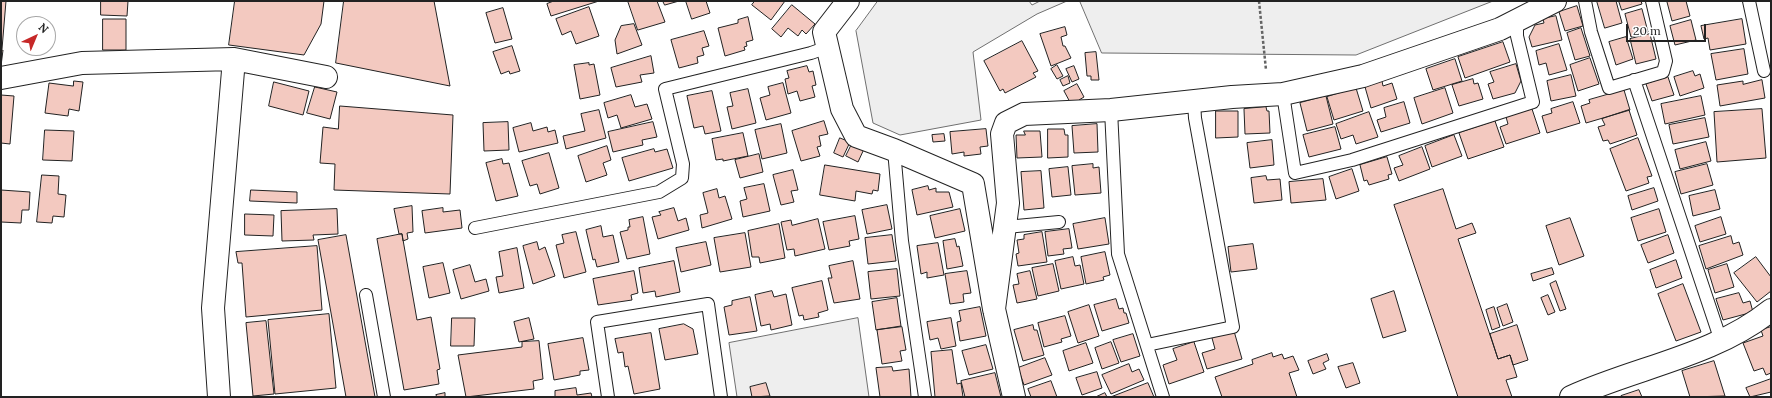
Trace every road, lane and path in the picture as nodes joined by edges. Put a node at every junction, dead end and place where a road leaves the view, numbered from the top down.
1 (848, 1) edge
2 (1259, 1) edge
3 (1555, 1) edge
4 (1585, 1) edge
5 (1652, 1) edge
6 (1749, 1) edge
7 (1517, 20) junction
8 (828, 46) junction
9 (234, 60) junction
10 (1764, 71) dead end
11 (326, 77) dead end
12 (1, 78) edge
13 (1634, 80) junction
14 (1276, 94) junction
15 (1194, 102) junction
16 (1111, 110) junction
17 (894, 150) junction
18 (1059, 222) dead end
19 (1006, 227) junction
20 (475, 228) dead end
21 (366, 295) dead end
22 (994, 309) junction
23 (1771, 310) edge
24 (1721, 341) junction
25 (1147, 345) junction
26 (219, 397) edge
27 (384, 397) edge
28 (608, 397) edge
29 (721, 397) edge
30 (925, 397) edge
31 (1014, 397) edge
32 (1163, 397) edge
33 (1571, 397) edge

1 - 8 street
2 - 14 path
3 - 7 street
4 - 13 lane
5 - 13 lane
6 - 10 lane
7 - 14 street
7 - 14 lane
8 - 17 street
8 - 20 lane
9 - 11 street
9 - 12 street
9 - 26 street
13 - 24 lane
14 - 15 street
15 - 16 street
15 - 25 lane
16 - 19 street
16 - 25 lane
17 - 22 street
17 - 30 lane
18 - 19 lane
19 - 22 street
21 - 27 lane
22 - 31 street
23 - 24 street
24 - 33 street
25 - 32 lane
28 - 29 lane

